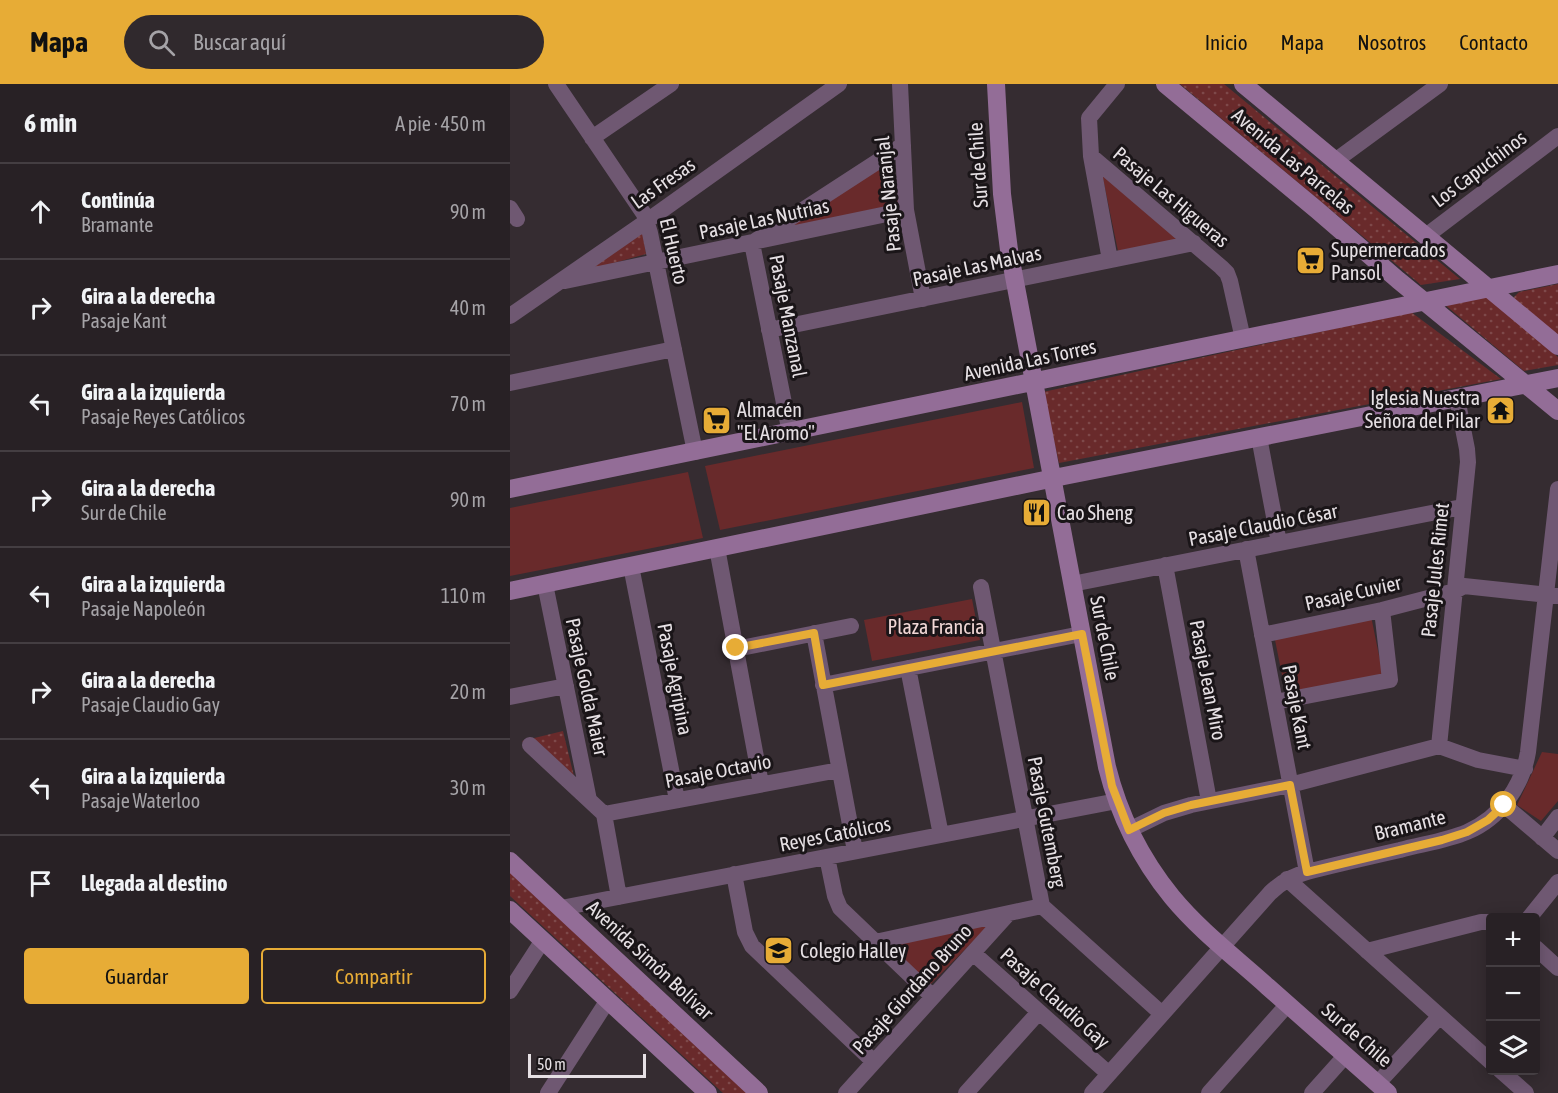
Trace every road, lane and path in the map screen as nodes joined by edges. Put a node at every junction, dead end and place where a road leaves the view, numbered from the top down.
1 (556, 84) edge
2 (671, 84) edge
3 (839, 84) edge
4 (900, 84) edge
5 (996, 84) edge
6 (1117, 84) edge
7 (1165, 84) edge
8 (1440, 84) edge
9 (1246, 85) edge
10 (1558, 136) edge
11 (592, 138) junction
12 (903, 145) junction
13 (1558, 146) edge
14 (1540, 150) junction
15 (1091, 156) junction
16 (1335, 161) junction
17 (906, 210) junction
18 (647, 221) junction
19 (1426, 236) junction
20 (752, 243) junction
21 (1194, 243) junction
22 (1110, 260) junction
23 (656, 262) junction
24 (1558, 273) edge
25 (1015, 280) junction
26 (559, 282) junction
27 (1489, 288) junction
28 (923, 298) junction
29 (1423, 301) junction
30 (510, 316) edge
31 (770, 330) junction
32 (1243, 339) junction
33 (1558, 346) edge
34 (674, 350) junction
35 (1558, 378) edge
36 (1034, 382) junction
37 (510, 383) edge
38 (1527, 385) junction
39 (1457, 398) junction
40 (1558, 411) edge
41 (790, 433) junction
42 (1258, 438) junction
43 (695, 452) junction
44 (1052, 479) junction
45 (510, 489) edge
46 (1558, 489) edge
47 (1462, 507) junction
48 (1279, 543) junction
49 (717, 548) junction
50 (1246, 549) junction
51 (631, 566) junction
52 (1165, 566) junction
53 (545, 584) junction
54 (1072, 584) junction
55 (981, 587) dead end
56 (510, 591) edge
57 (1455, 591) junction
58 (1552, 596) edge
59 (1383, 610) junction
60 (851, 626) dead end
61 (814, 633) junction
62 (1082, 634) junction
63 (1262, 635) junction
64 (736, 648) junction
65 (994, 651) junction
66 (908, 668) junction
67 (823, 685) junction
68 (566, 686) junction
69 (510, 697) edge
70 (1275, 702) junction
71 (530, 745) dead end
72 (1439, 746) junction
73 (1525, 769) junction
74 (839, 770) junction
75 (761, 784) junction
76 (1290, 785) junction
77 (589, 800) junction
78 (677, 800) junction
79 (1117, 801) junction
80 (1209, 801) junction
81 (1504, 805) junction
82 (604, 814) junction
83 (1558, 817) edge
84 (1025, 818) junction
85 (1129, 830) junction
86 (940, 835) junction
87 (1542, 838) junction
88 (855, 851) junction
89 (1558, 851) edge
90 (827, 857) junction
91 (510, 861) edge
92 (1307, 872) junction
93 (734, 874) junction
94 (1287, 879) junction
95 (1558, 882) edge
96 (619, 897) junction
97 (1042, 906) junction
98 (561, 908) junction
99 (510, 910) edge
100 (1009, 913) junction
101 (1532, 913) edge
102 (1486, 922) edge
103 (543, 940) junction
104 (875, 942) junction
105 (1222, 946) junction
106 (1367, 951) junction
107 (1540, 952) edge
108 (973, 953) junction
109 (1558, 968) edge
110 (510, 991) edge
111 (933, 997) junction
112 (608, 1000) junction
113 (1288, 1004) junction
114 (1039, 1012) junction
115 (1161, 1014) junction
116 (1439, 1017) junction
117 (1346, 1055) junction
118 (1486, 1058) edge
119 (874, 1062) junction
120 (1108, 1074) junction
121 (1505, 1075) edge
122 (1383, 1088) edge
123 (548, 1093) edge
124 (708, 1093) edge
125 (759, 1093) edge
126 (846, 1093) edge
127 (966, 1093) edge
128 (1092, 1093) edge
129 (1209, 1093) edge
130 (1312, 1093) edge
131 (1526, 1093) edge

1 - 11 street, El Huerto
2 - 11 street
3 - 18 street, Las Fresas
4 - 12 street, Pasaje Naranjal
5 - 25 street, Sur de Chile
6 - 15 street, Pasaje Las Higueras
7 - 29 street, Avenida Las Parcelas
8 - 16 street
9 - 16 street, Avenida Las Parcelas
10 - 14 street, Los Capuchinos
11 - 18 street, El Huerto
12 - 17 street, Pasaje Naranjal
12 - 20 street, Pasaje Manzanal
13 - 14 street
14 - 19 street, Los Capuchinos
15 - 21 street, Pasaje Las Higueras
15 - 22 street, Pasaje Las Higueras
16 - 19 street, Avenida Las Parcelas
17 - 20 street, Pasaje Las Nutrias
17 - 28 street, Pasaje Naranjal
18 - 23 street, El Huerto
18 - 26 street, Las Fresas
19 - 27 street, Avenida Las Parcelas
20 - 23 street, Pasaje Las Nutrias
20 - 31 street, Pasaje Manzanal
21 - 22 street, Pasaje Las Malvas
21 - 32 street, Pasaje Las Higueras
22 - 25 street, Pasaje Las Malvas
23 - 26 street, Pasaje Las Nutrias
23 - 34 street, El Huerto
24 - 27 street, Avenida Las Torres
25 - 28 street, Pasaje Las Malvas
25 - 36 street, Sur de Chile
26 - 30 street, Las Fresas
27 - 29 street, Avenida Las Torres
27 - 33 street, Avenida Las Parcelas
28 - 31 street, Pasaje Las Malvas
29 - 32 street, Avenida Las Torres
29 - 38 street, Avenida Las Parcelas
31 - 41 street, Pasaje Manzanal
32 - 36 street, Avenida Las Torres
34 - 37 street
34 - 43 street, El Huerto
35 - 38 street
36 - 41 street, Avenida Las Torres
36 - 44 street, Sur de Chile
38 - 39 street
38 - 40 street, Avenida Las Parcelas
39 - 42 street
39 - 47 street, Pasaje Jules Rimet
41 - 43 street, Avenida Las Torres
42 - 44 street
42 - 48 street
43 - 45 street, Avenida Las Torres
44 - 49 street
44 - 54 street, Sur de Chile
46 - 58 street, Bramante
47 - 48 street, Pasaje Claudio César
47 - 57 street, Pasaje Jules Rimet
48 - 50 street, Pasaje Claudio César
49 - 51 street
49 - 64 street
50 - 52 street, Pasaje Claudio César
50 - 63 street, Pasaje Kant
51 - 53 street
51 - 78 street, Pasaje Agripina
52 - 54 street, Pasaje Claudio César
52 - 80 street, Pasaje Jean Miro
53 - 56 street
53 - 68 street, Pasaje Golda Maier
54 - 62 street, Sur de Chile
55 - 65 street, Pasaje Gutemberg
57 - 58 street, Pasaje Cuvier
57 - 59 street, Pasaje Cuvier
57 - 72 street, Pasaje Jules Rimet
58 - 73 street, Bramante
59 - 63 street, Pasaje Cuvier
59 - 70 street
60 - 61 street
61 - 64 street
61 - 67 street
62 - 65 street
62 - 79 street, Sur de Chile
63 - 70 street, Pasaje Kant
64 - 75 street
65 - 66 street
65 - 84 street, Pasaje Gutemberg
66 - 67 street
66 - 86 street
67 - 74 street
68 - 69 street
68 - 77 street, Pasaje Golda Maier
70 - 76 street, Pasaje Kant
71 - 77 street
72 - 73 street
72 - 76 street
73 - 81 street, Bramante
74 - 75 street, Pasaje Octavio
74 - 88 street
75 - 78 street, Pasaje Octavio
76 - 80 street
76 - 92 street, Pasaje Kant
77 - 82 street
78 - 82 street, Pasaje Octavio
79 - 84 street, Reyes Católicos
79 - 85 street, Sur de Chile
80 - 85 street
81 - 87 street
81 - 92 street, Bramante
82 - 96 street
83 - 87 street
84 - 86 street, Reyes Católicos
84 - 97 street, Pasaje Gutemberg
85 - 105 street, Sur de Chile
86 - 88 street, Reyes Católicos
87 - 89 street
88 - 90 street, Reyes Católicos
90 - 93 street, Reyes Católicos
90 - 104 street
91 - 98 street, Avenida Simón Bolívar
92 - 94 street, Bramante
93 - 96 street, Reyes Católicos
93 - 119 street
94 - 105 street, Bramante
94 - 106 street
95 - 101 street
96 - 98 street, Reyes Católicos
97 - 100 street
97 - 115 street, Pasaje Gutemberg
98 - 125 street, Avenida Simón Bolívar
99 - 103 street
100 - 104 street
100 - 108 street, Pasaje Giordano Bruno
102 - 106 street
103 - 110 street
103 - 112 street
104 - 111 street
105 - 113 street, Sur de Chile
105 - 115 street, Bramante
106 - 116 street
107 - 109 street
108 - 111 street, Pasaje Giordano Bruno
108 - 114 street, Pasaje Claudio Gay
111 - 119 street, Pasaje Giordano Bruno
112 - 123 street
112 - 124 street
113 - 117 street, Sur de Chile
113 - 129 street
114 - 120 street, Pasaje Claudio Gay
114 - 127 street
115 - 120 street, Bramante
116 - 118 street
116 - 122 street
117 - 122 street, Sur de Chile
117 - 130 street
119 - 126 street, Pasaje Giordano Bruno
120 - 128 street, Bramante
121 - 131 street

